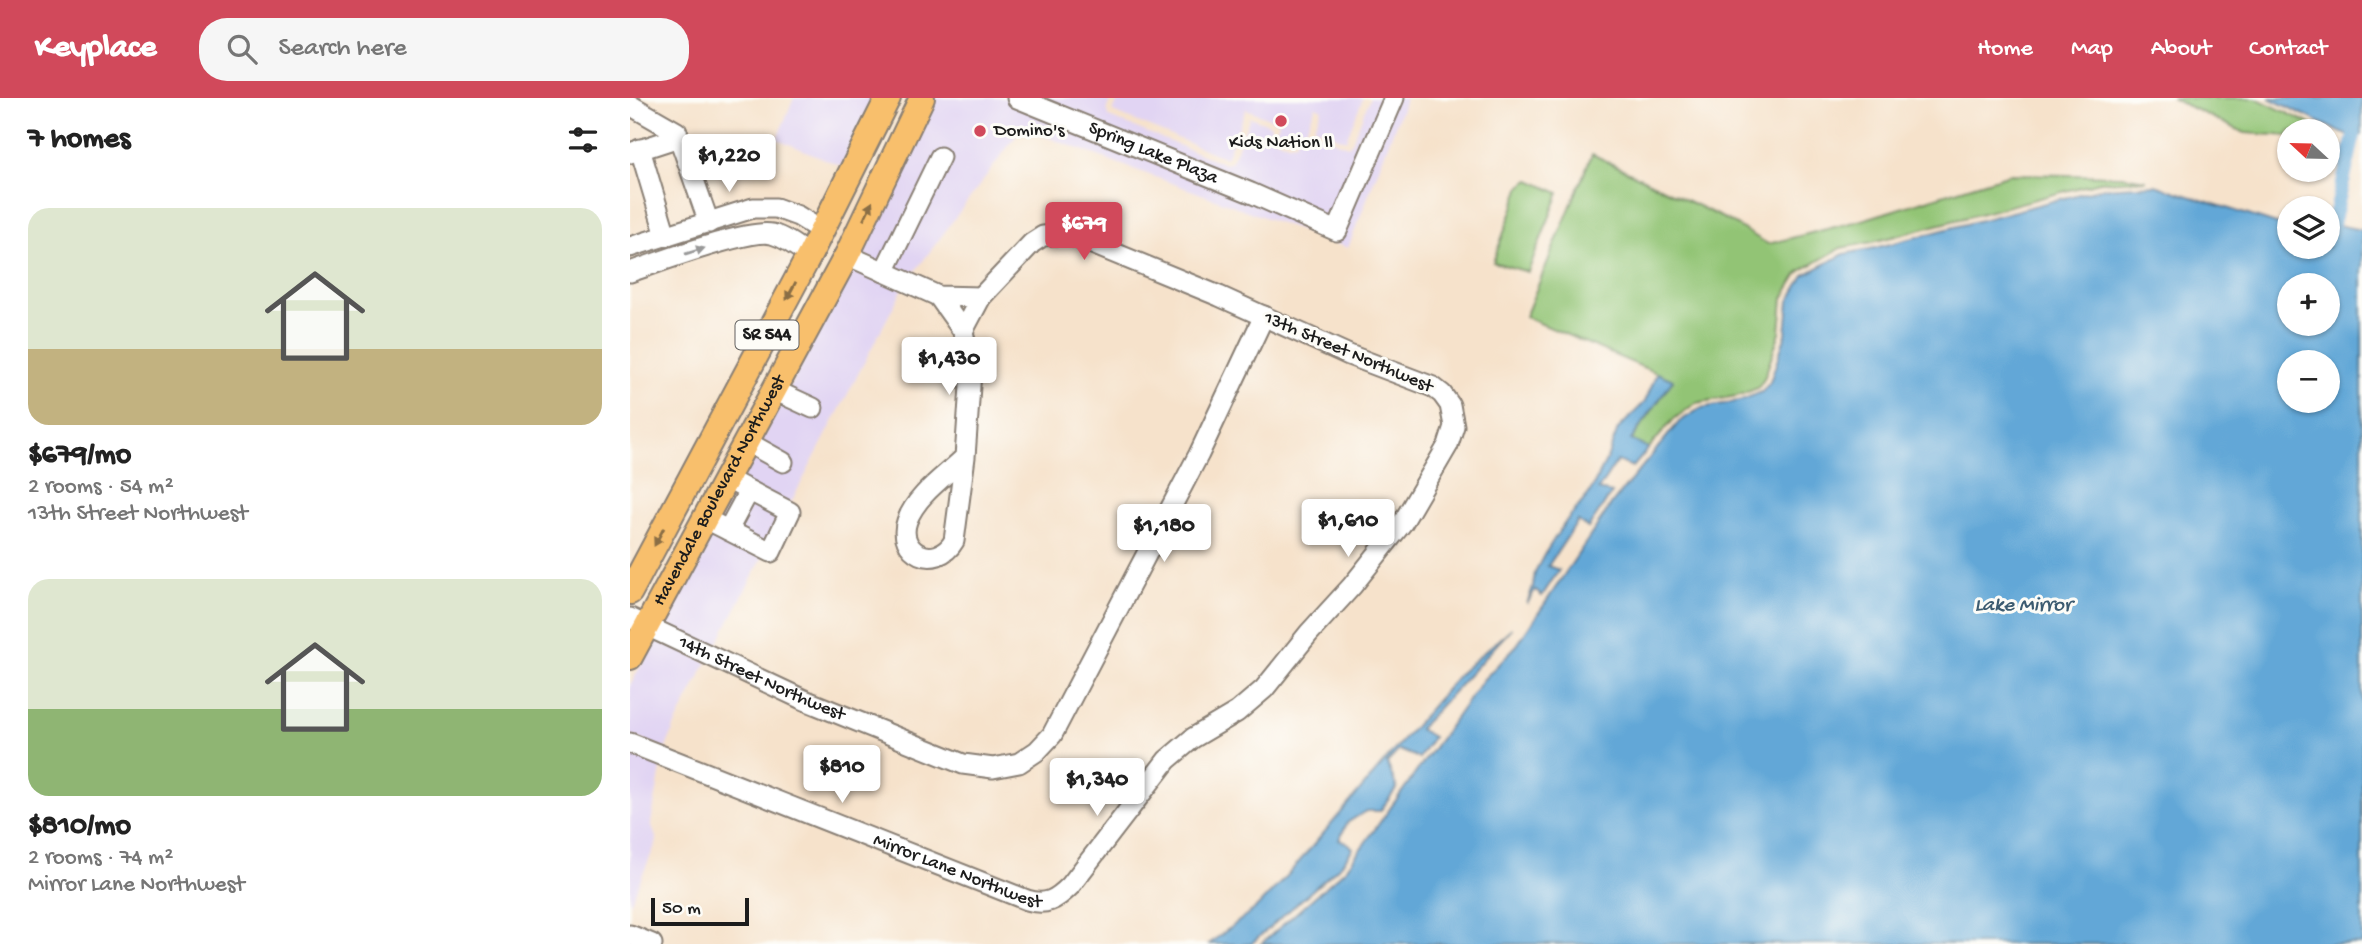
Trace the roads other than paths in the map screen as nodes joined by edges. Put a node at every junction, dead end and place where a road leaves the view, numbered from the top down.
1 (888, 98) edge
2 (922, 98) edge
3 (1017, 98) edge
4 (1394, 98) edge
5 (630, 105) edge
6 (679, 137) junction
7 (635, 151) edge
8 (940, 157) dead end
9 (844, 186) junction
10 (709, 223) junction
11 (822, 231) junction
12 (666, 236) junction
13 (630, 247) edge
14 (809, 256) junction
15 (847, 256) junction
16 (630, 272) edge
17 (884, 272) junction
18 (938, 296) junction
19 (981, 297) junction
20 (1264, 316) junction
21 (963, 331) junction
22 (803, 337) junction
23 (774, 390) junction
24 (813, 408) dead end
25 (747, 442) junction
26 (965, 457) junction
27 (783, 462) dead end
28 (727, 479) junction
29 (749, 491) junction
30 (706, 519) junction
31 (728, 530) junction
32 (630, 592) edge
33 (639, 623) edge
34 (630, 657) edge
35 (630, 743) edge
36 (1051, 902) joint
37 (630, 935) edge
38 (652, 944) edge

1 - 9 main road, Havendale Boulevard Northwest / SR 544
15 -> 2 main road, Havendale Boulevard Northwest / SR 544
3 - 4 street, Spring Lake Plaza
5 - 6 street
6 - 7 street
6 - 10 street
7 - 12 street
8 - 17 street
9 - 11 main road, Havendale Boulevard Northwest / SR 544
9 - 15 main road
10 - 11 street
10 - 12 street
11 - 14 main road, Havendale Boulevard Northwest / SR 544
11 - 22 main road
12 - 13 street
16 -> 14 street
14 -> 32 main road, Havendale Boulevard Northwest / SR 544
15 - 17 street
15 - 22 main road, Havendale Boulevard Northwest / SR 544
17 - 18 street
18 - 19 street
18 - 21 street
19 - 20 street, 13th Street Northwest
19 - 21 street, 13th Street Northwest
20 - 33 street, 14th Street Northwest
20 - 36 street, 13th Street Northwest
21 - 26 street
22 - 23 main road, Havendale Boulevard Northwest / SR 544
23 - 24 street
23 - 25 main road, Havendale Boulevard Northwest / SR 544
25 - 27 street
25 - 28 main road, Havendale Boulevard Northwest / SR 544
26 - 26 street
28 - 29 street
28 - 30 main road, Havendale Boulevard Northwest / SR 544
29 - 31 street
29 - 31 street
30 - 31 street
30 - 33 main road, Havendale Boulevard Northwest / SR 544
33 - 34 main road, Havendale Boulevard Northwest / SR 544
35 - 36 street, Mirror Lane Northwest
37 - 38 street

